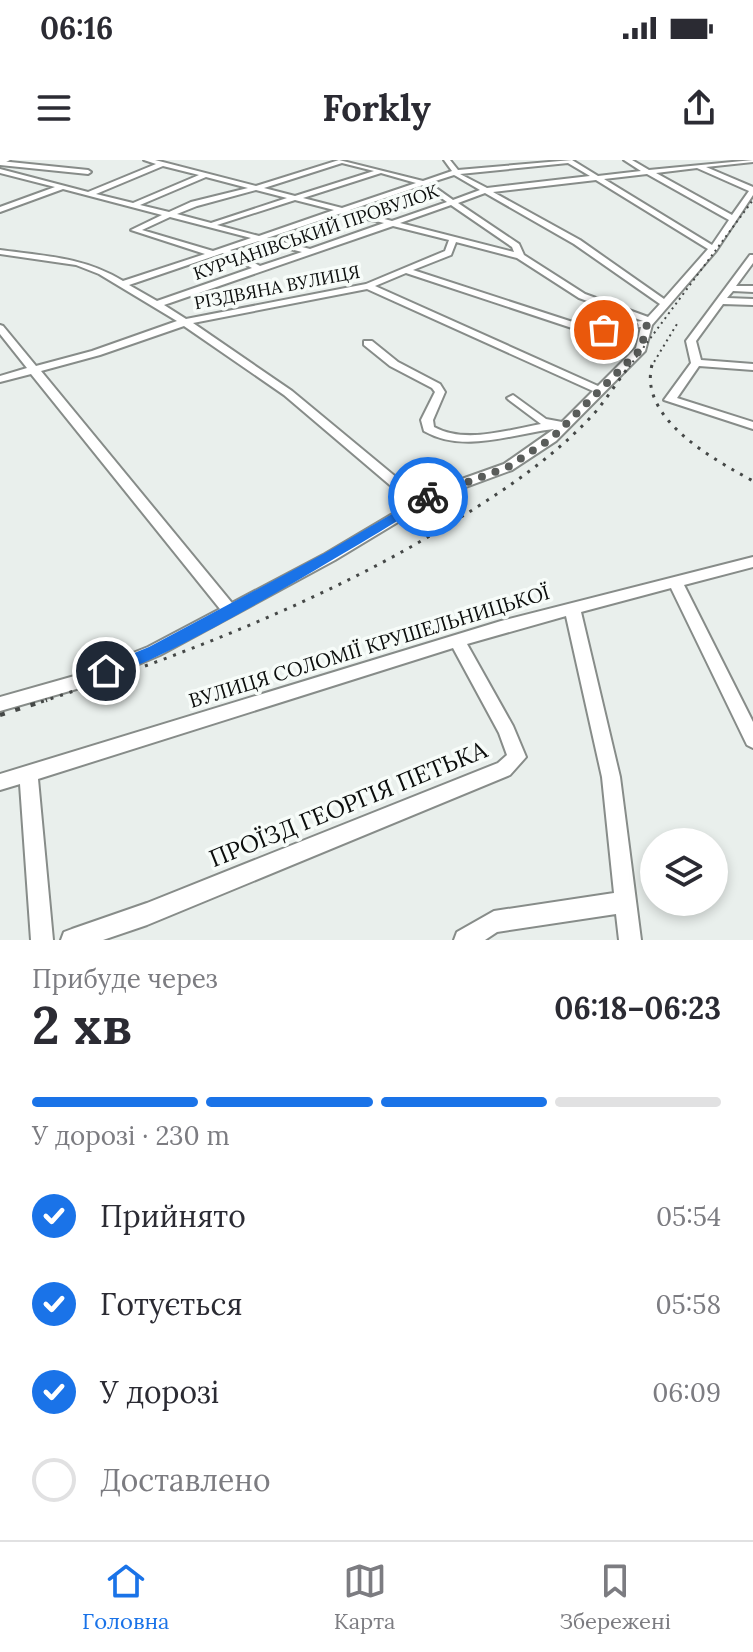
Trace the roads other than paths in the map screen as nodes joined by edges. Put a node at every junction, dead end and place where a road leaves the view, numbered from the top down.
1 (6, 160) edge
2 (147, 160) edge
3 (447, 160) edge
4 (568, 160) edge
5 (627, 160) edge
6 (686, 160) edge
7 (753, 160) edge
8 (0, 163) edge
9 (162, 164) junction
10 (504, 164) edge
11 (698, 166) junction
12 (0, 171) edge
13 (382, 171) junction
14 (88, 172) dead end
15 (456, 172) junction
16 (647, 172) junction
17 (206, 175) junction
18 (597, 178) junction
19 (424, 183) junction
20 (63, 187) junction
21 (259, 188) junction
22 (488, 190) junction
23 (753, 190) edge
24 (91, 193) junction
25 (300, 198) junction
26 (453, 202) junction
27 (135, 204) junction
28 (0, 210) edge
29 (344, 210) junction
30 (170, 213) junction
31 (732, 218) junction
32 (393, 221) junction
33 (213, 224) junction
34 (265, 237) junction
35 (454, 238) junction
36 (713, 249) junction
37 (309, 251) junction
38 (0, 252) edge
39 (220, 252) junction
40 (520, 256) junction
41 (753, 257) edge
42 (258, 268) junction
43 (407, 271) junction
44 (122, 284) junction
45 (368, 286) junction
46 (731, 288) junction
47 (753, 289) edge
48 (722, 301) junction
49 (753, 302) edge
50 (666, 304) junction
51 (155, 305) junction
52 (185, 322) junction
53 (649, 322) junction
54 (0, 328) edge
55 (368, 343) dead end
56 (696, 363) junction
57 (753, 367) edge
58 (35, 369) junction
59 (0, 379) edge
60 (599, 390) junction
61 (513, 398) dead end
62 (562, 425) junction
63 (753, 426) edge
64 (418, 502) junction
65 (753, 562) edge
66 (675, 581) junction
67 (572, 608) junction
68 (228, 609) junction
69 (457, 640) junction
70 (0, 704) edge
71 (746, 711) edge
72 (753, 740) edge
73 (28, 774) junction
74 (0, 782) edge
75 (625, 902) junction
76 (42, 940) edge
77 (72, 940) edge
78 (465, 940) edge
79 (630, 940) edge

1 - 8 main road
2 - 9 street
3 - 15 street
4 - 10 street
4 - 18 street
5 - 16 street
6 - 11 street
7 - 11 street, КУРЧАНІВСЬКИЙ ПРОВУЛОК
8 - 14 street
9 - 17 street
9 - 24 street
10 - 15 street
11 - 16 street, КУРЧАНІВСЬКИЙ ПРОВУЛОК
11 - 23 street
12 - 20 street
13 - 19 street
13 - 21 street
13 - 25 street
15 - 19 street
15 - 22 street
16 - 18 street, КУРЧАНІВСЬКИЙ ПРОВУЛОК
16 - 31 street
17 - 21 street
17 - 27 street
18 - 22 street, КУРЧАНІВСЬКИЙ ПРОВУЛОК
18 - 36 street
19 - 26 street
19 - 29 street
20 - 24 street
20 - 28 street
21 - 25 street
21 - 30 street
22 - 26 street, КУРЧАНІВСЬКИЙ ПРОВУЛОК
22 - 50 street
23 - 31 street
24 - 27 street
25 - 29 street
25 - 33 street
26 - 32 street, КУРЧАНІВСЬКИЙ ПРОВУЛОК
26 - 40 street
27 - 30 street
29 - 32 street
29 - 34 street
30 - 33 street
30 - 39 street
31 - 36 street
32 - 35 street
32 - 37 street, КУРЧАНІВСЬКИЙ ПРОВУЛОК
33 - 34 street
34 - 37 street
34 - 39 street
35 - 40 street
35 - 43 street, РІЗДВЯНА ВУЛИЦЯ
36 - 50 street
37 - 42 street, КУРЧАНІВСЬКИЙ ПРОВУЛОК
38 - 44 street, РІЗДВЯНА ВУЛИЦЯ
39 - 42 street
39 - 44 street
40 - 53 street
41 - 46 street
42 - 51 street, КУРЧАНІВСЬКИЙ ПРОВУЛОК
43 - 45 street, РІЗДВЯНА ВУЛИЦЯ
43 - 53 street
44 - 51 street, РІЗДВЯНА ВУЛИЦЯ
45 - 52 street, РІЗДВЯНА ВУЛИЦЯ
45 - 60 street
46 - 47 street
46 - 48 street
48 - 49 street
48 - 56 street
50 - 53 street
51 - 52 street, РІЗДВЯНА ВУЛИЦЯ
52 - 58 street, РІЗДВЯНА ВУЛИЦЯ
52 - 64 street
53 - 60 street
54 - 58 street
55 - 62 street
56 - 57 street
56 - 63 street
58 - 59 street, РІЗДВЯНА ВУЛИЦЯ
58 - 68 street
60 - 62 street
61 - 62 street
62 - 64 street
64 - 68 street
65 - 66 street, ВУЛИЦЯ СОЛОМІЇ КРУШЕЛЬНИЦЬКОЇ
66 - 67 street, ВУЛИЦЯ СОЛОМІЇ КРУШЕЛЬНИЦЬКОЇ
66 - 71 street
67 - 69 street, ВУЛИЦЯ СОЛОМІЇ КРУШЕЛЬНИЦЬКОЇ
67 - 75 street
68 - 70 street
69 - 73 street, ВУЛИЦЯ СОЛОМІЇ КРУШЕЛЬНИЦЬКОЇ
69 - 77 street, ПРОЇЗД ГЕОРГІЯ ПЕТЬКА
71 - 72 street
73 - 74 street, ВУЛИЦЯ СОЛОМІЇ КРУШЕЛЬНИЦЬКОЇ
73 - 76 street
75 - 78 street
75 - 79 street

